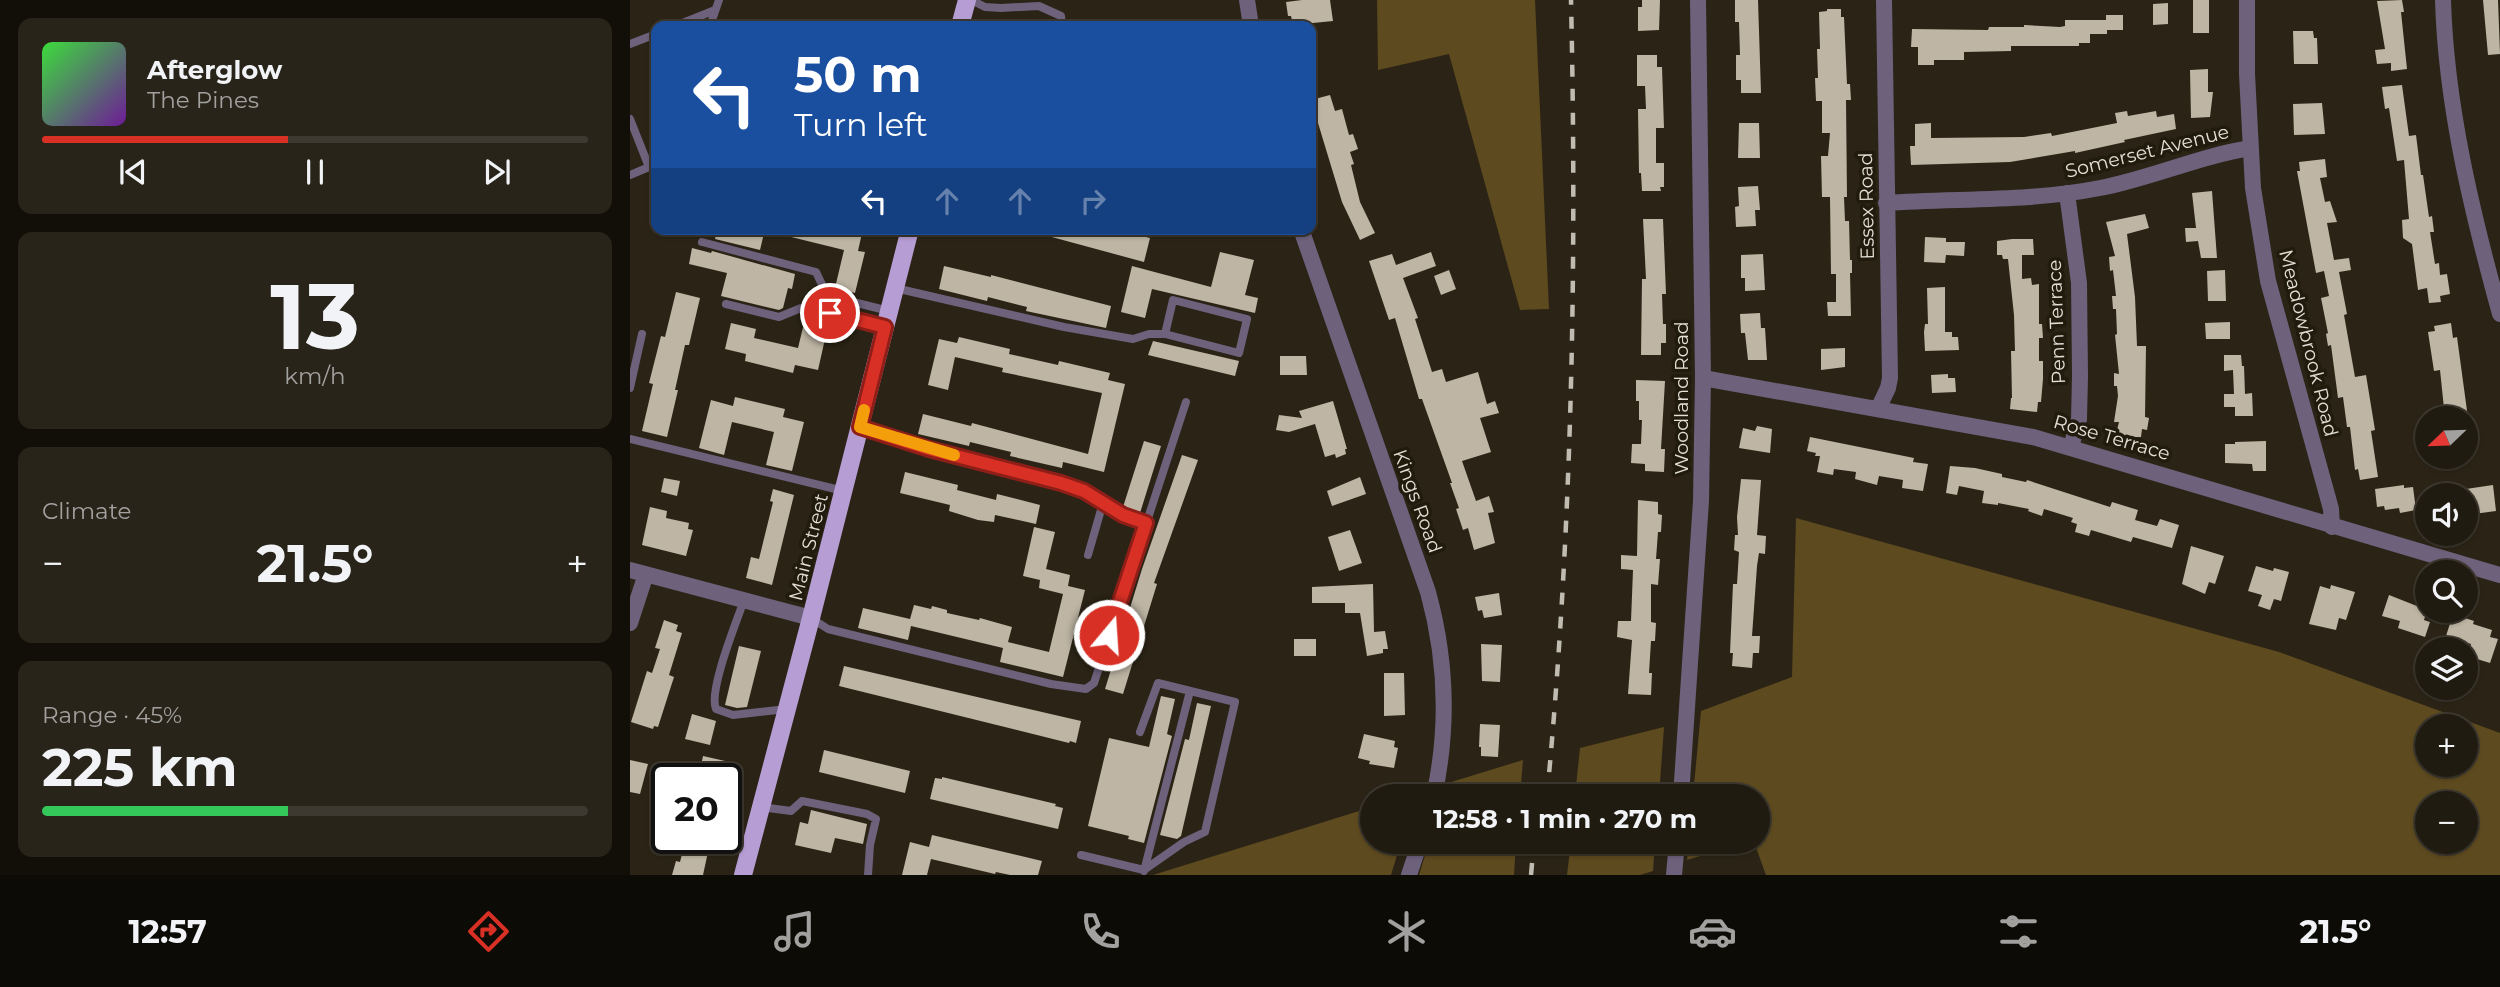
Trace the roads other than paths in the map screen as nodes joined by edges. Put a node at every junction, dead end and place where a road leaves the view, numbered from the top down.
1 (719, 0) edge
2 (969, 0) edge
3 (1247, 0) edge
4 (1698, 0) edge
5 (1884, 0) edge
6 (2247, 0) edge
7 (2443, 0) edge
8 (715, 10) junction
9 (688, 21) edge
10 (712, 21) edge
11 (962, 21) edge
12 (1062, 21) edge
13 (1250, 21) edge
14 (651, 36) edge
15 (630, 44) edge
16 (630, 119) edge
17 (2251, 148) junction
18 (651, 160) edge
19 (651, 165) edge
20 (630, 175) edge
21 (2067, 193) junction
22 (1886, 203) junction
23 (908, 235) edge
24 (1303, 235) edge
25 (702, 242) dead end
26 (895, 288) junction
27 (726, 304) dead end
28 (2500, 314) edge
29 (887, 319) junction
30 (642, 334) dead end
31 (1165, 334) junction
32 (1703, 378) junction
33 (630, 387) edge
34 (1186, 402) dead end
35 (1878, 409) junction
36 (860, 427) junction
37 (630, 439) edge
38 (2071, 447) junction
39 (844, 491) junction
40 (1103, 503) junction
41 (1146, 523) junction
42 (2332, 527) junction
43 (1087, 555) dead end
44 (638, 572) edge
45 (2500, 575) edge
46 (744, 600) junction
47 (811, 618) junction
48 (630, 623) edge
49 (1190, 691) junction
50 (787, 709) junction
51 (1140, 732) dead end
52 (1436, 784) edge
53 (1682, 784) edge
54 (761, 807) junction
55 (1416, 854) edge
56 (1676, 854) edge
57 (1081, 855) dead end
58 (1143, 873) edge
59 (743, 875) edge
60 (868, 875) edge
61 (1409, 875) edge
62 (1674, 875) edge

1 - 8 lane
2 - 11 main road
2 - 12 lane
3 - 13 street
4 - 32 street, Woodland Road
5 - 22 street, Essex Road
6 - 17 street, Meadowbrook Road
7 - 28 street
8 - 9 lane
8 - 10 lane
14 - 15 lane
16 - 18 lane
17 - 21 street, Somerset Avenue
17 - 42 street, Meadowbrook Road
19 - 20 lane
21 - 22 street, Somerset Avenue
21 - 38 street, Penn Terrace
22 - 35 street, Essex Road
23 - 26 main road, Main Street
24 - 52 street, Kings Road
25 - 29 lane
26 - 29 main road, Main Street
26 - 31 lane
27 - 29 lane
29 - 36 main road, Main Street
30 - 33 lane
31 - 31 lane
32 - 35 street, Rose Terrace
32 - 53 street, Woodland Road
34 - 41 lane
35 - 38 street, Rose Terrace
36 - 39 main road, Main Street
36 - 40 lane
37 - 39 lane
38 - 42 street, Rose Terrace
39 - 47 main road, Main Street
40 - 41 lane
40 - 43 lane
41 - 47 lane
42 - 45 street, Rose Terrace
44 - 46 street
44 - 48 street
46 - 47 street
46 - 50 lane
47 - 50 main road, Main Street
49 - 51 lane
49 - 58 lane
49 - 58 lane
50 - 54 main road, Main Street
54 - 59 main road, Main Street
54 - 60 lane
55 - 61 street
56 - 62 street
57 - 58 lane

